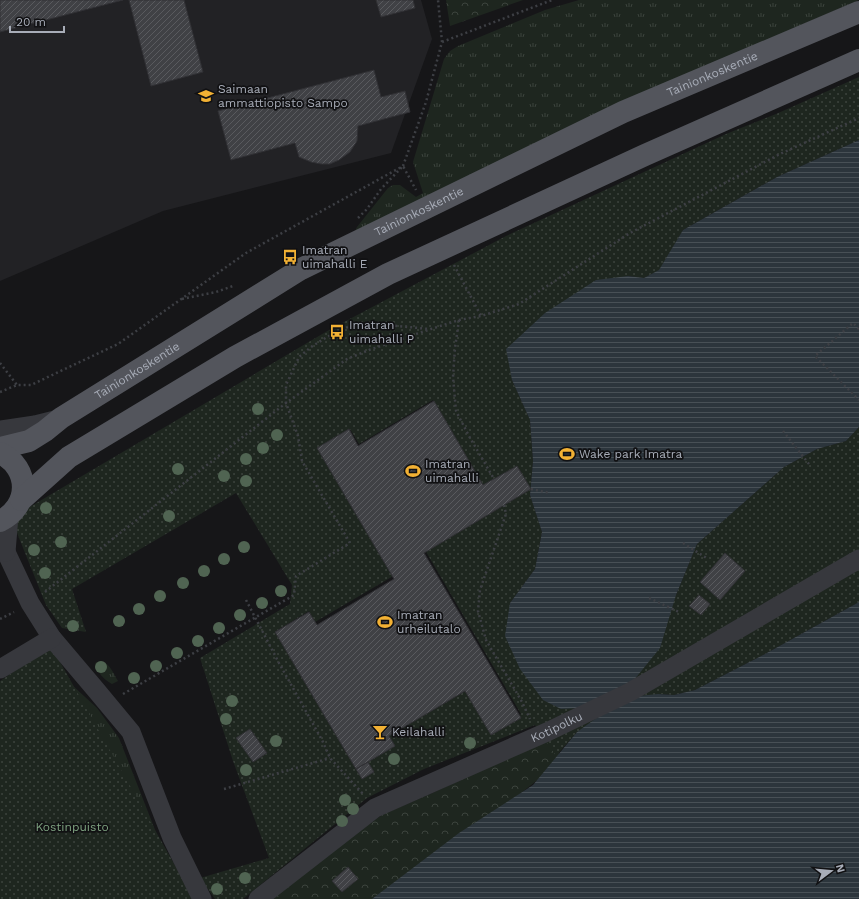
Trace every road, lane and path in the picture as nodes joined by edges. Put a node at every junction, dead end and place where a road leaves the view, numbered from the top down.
1 (438, 0) edge
2 (552, 0) edge
3 (859, 12) edge
4 (442, 42) junction
5 (859, 60) edge
6 (859, 118) edge
7 (403, 166) junction
8 (417, 191) dead end
9 (453, 263) dead end
10 (481, 316) junction
11 (459, 320) junction
12 (432, 329) junction
13 (859, 329) edge
14 (0, 363) edge
15 (17, 386) junction
16 (0, 392) edge
17 (859, 400) edge
18 (286, 404) junction
19 (61, 418) junction
20 (0, 430) edge
21 (783, 430) dead end
22 (0, 448) edge
23 (0, 453) edge
24 (809, 464) dead end
25 (494, 479) dead end
26 (531, 489) dead end
27 (550, 493) dead end
28 (504, 505) dead end
29 (10, 512) edge
30 (683, 543) dead end
31 (3, 550) edge
32 (708, 559) dead end
33 (859, 559) edge
34 (649, 598) dead end
35 (246, 600) dead end
36 (30, 603) junction
37 (679, 612) dead end
38 (255, 617) junction
39 (0, 619) edge
40 (52, 638) junction
41 (0, 669) edge
42 (120, 694) dead end
43 (543, 734) junction
44 (330, 758) junction
45 (224, 789) dead end
46 (375, 808) junction
47 (202, 899) edge
48 (258, 899) edge

1 - 4 path
2 - 4 path
3 - 19 main road, Tainionkoskentie
4 - 7 path
5 - 29 main road
6 - 10 path
7 - 8 path
7 - 15 path
9 - 10 path
10 - 11 path
11 - 12 path
11 - 25 path
12 - 18 path
12 - 18 path
13 - 17 path
14 - 15 path
15 - 16 path
18 - 36 path
18 - 38 path
19 - 20 street
19 - 22 main road, Tainionkoskentie
21 - 24 path
23 - 29 main road
26 - 27 path
28 - 43 path
29 - 31 street
30 - 32 path
31 - 36 street
33 - 43 street, Kotipolku
34 - 37 path
35 - 38 path
36 - 39 path
36 - 40 street
38 - 42 path
38 - 44 path
40 - 41 street
40 - 47 street
43 - 46 street, Kotipolku
44 - 45 path
44 - 46 path
46 - 48 street, Kotipolku

